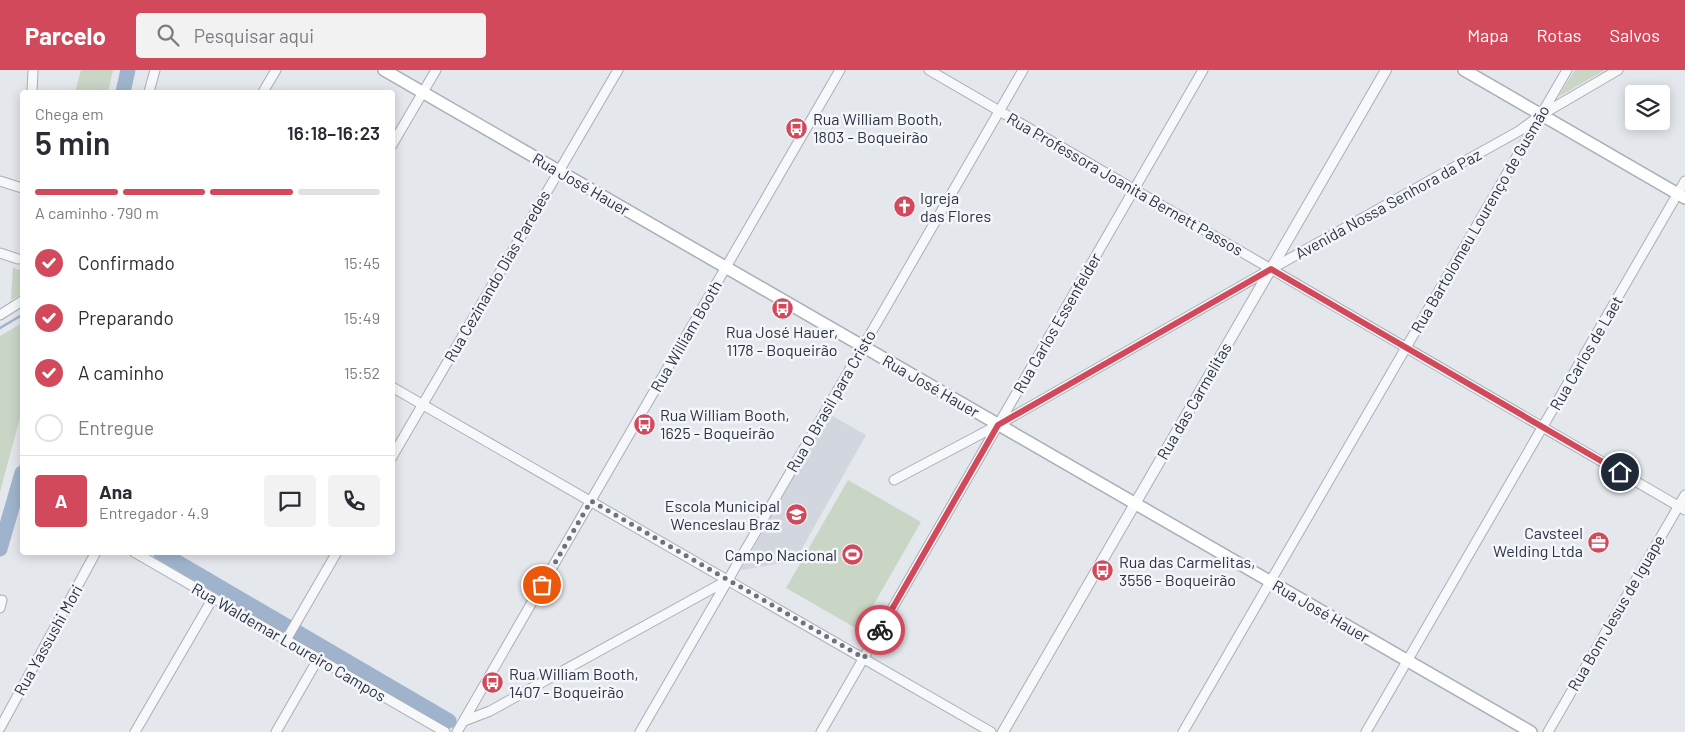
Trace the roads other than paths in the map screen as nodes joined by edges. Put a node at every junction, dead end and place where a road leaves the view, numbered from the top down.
1 (33, 70) edge
2 (155, 70) edge
3 (276, 70) edge
4 (384, 70) edge
5 (436, 70) edge
6 (618, 70) edge
7 (840, 70) edge
8 (929, 70) edge
9 (1023, 70) edge
10 (1203, 70) edge
11 (1386, 70) edge
12 (1464, 70) edge
13 (1566, 70) edge
14 (1618, 70) edge
15 (32, 90) edge
16 (150, 90) edge
17 (264, 90) edge
18 (423, 92) junction
19 (999, 111) junction
20 (1541, 114) junction
21 (395, 140) edge
22 (559, 171) junction
23 (0, 181) edge
24 (1685, 181) edge
25 (20, 187) edge
26 (1134, 190) junction
27 (1681, 196) edge
28 (0, 254) edge
29 (18, 259) dead end
30 (726, 267) junction
31 (1271, 269) junction
32 (20, 302) edge
33 (0, 316) edge
34 (863, 346) junction
35 (1406, 347) junction
36 (395, 389) edge
37 (423, 404) junction
38 (998, 425) junction
39 (1543, 427) junction
40 (395, 452) edge
41 (894, 480) dead end
42 (1685, 495) edge
43 (591, 501) junction
44 (1135, 504) junction
45 (1682, 508) edge
46 (94, 555) edge
47 (335, 555) edge
48 (154, 557) edge
49 (728, 580) junction
50 (1270, 582) junction
51 (213, 598) junction
52 (288, 637) junction
53 (864, 658) junction
54 (318, 659) junction
55 (1407, 661) junction
56 (464, 720) junction
57 (0, 728) edge
58 (135, 732) edge
59 (276, 732) edge
60 (444, 732) edge
61 (457, 732) edge
62 (640, 732) edge
63 (821, 732) edge
64 (991, 732) edge
65 (1003, 732) edge
66 (1183, 732) edge
67 (1366, 732) edge
68 (1531, 732) edge
69 (1548, 732) edge

1 - 15 street
2 - 16 street
3 - 17 street
4 - 18 main road, Rua José Hauer
5 - 18 street
6 - 22 street, Rua Cezinando Dias Paredes
7 - 30 street, Rua William Booth
8 - 19 street, Rua Professora Joanita Bernett Passos
9 - 19 street, Rua O Brasil para Cristo
10 - 26 street, Rua Carlos Essenfelder
11 - 31 street, Rua das Carmelitas
12 - 20 main road
13 - 20 street, Rua Bartolomeu Lourenço de Gusmão
14 - 20 street, Avenida Nossa Senhora da Paz
18 - 21 street
18 - 22 main road, Rua José Hauer
19 - 26 street, Rua Professora Joanita Bernett Passos
19 - 34 street, Rua O Brasil para Cristo
20 - 27 main road
20 - 31 street, Avenida Nossa Senhora da Paz
20 - 35 street, Rua Bartolomeu Lourenço de Gusmão
22 - 30 main road, Rua José Hauer
22 - 37 street, Rua Cezinando Dias Paredes
23 - 25 street
24 - 27 street, Rua Carlos de Laet
26 - 31 street, Rua Professora Joanita Bernett Passos
26 - 38 street, Rua Carlos Essenfelder
27 - 39 street, Rua Carlos de Laet
28 - 29 street
30 - 34 main road, Rua José Hauer
30 - 43 street, Rua William Booth
31 - 35 street, Rua Professora Joanita Bernett Passos
31 - 38 street, Avenida Nossa Senhora da Paz
31 - 44 street, Rua das Carmelitas
32 - 33 street
34 - 38 main road, Rua José Hauer
34 - 49 street, Rua O Brasil para Cristo
35 - 39 street, Rua Professora Joanita Bernett Passos
35 - 50 street, Rua Bartolomeu Lourenço de Gusmão
36 - 37 street
37 - 40 street, Rua Cezinando Dias Paredes
37 - 43 street
38 - 41 street, Avenida Nossa Senhora da Paz
38 - 44 main road, Rua José Hauer
38 - 53 street, Rua Carlos Essenfelder
39 - 45 street, Rua Professora Joanita Bernett Passos
39 - 55 street, Rua Carlos de Laet
42 - 45 street, Rua Bom Jesus de Iguape
43 - 49 street
43 - 56 street, Rua William Booth
44 - 50 main road, Rua José Hauer
44 - 65 street, Rua das Carmelitas
45 - 69 street, Rua Bom Jesus de Iguape
46 - 57 street, Rua Yassushi Mori
47 - 52 street
48 - 51 street, Rua Waldemar Loureiro Campos
49 - 53 street
49 - 56 street
49 - 62 street, Rua O Brasil para Cristo
50 - 55 main road, Rua José Hauer
50 - 66 street, Rua Bartolomeu Lourenço de Gusmão
51 - 52 street, Rua Waldemar Loureiro Campos
51 - 58 street
52 - 54 street, Rua Waldemar Loureiro Campos
53 - 63 street, Rua Carlos Essenfelder
53 - 64 street
54 - 59 street
54 - 60 street, Rua Waldemar Loureiro Campos
55 - 67 street, Rua Carlos de Laet
55 - 68 main road, Rua José Hauer
56 - 61 street, Rua William Booth

